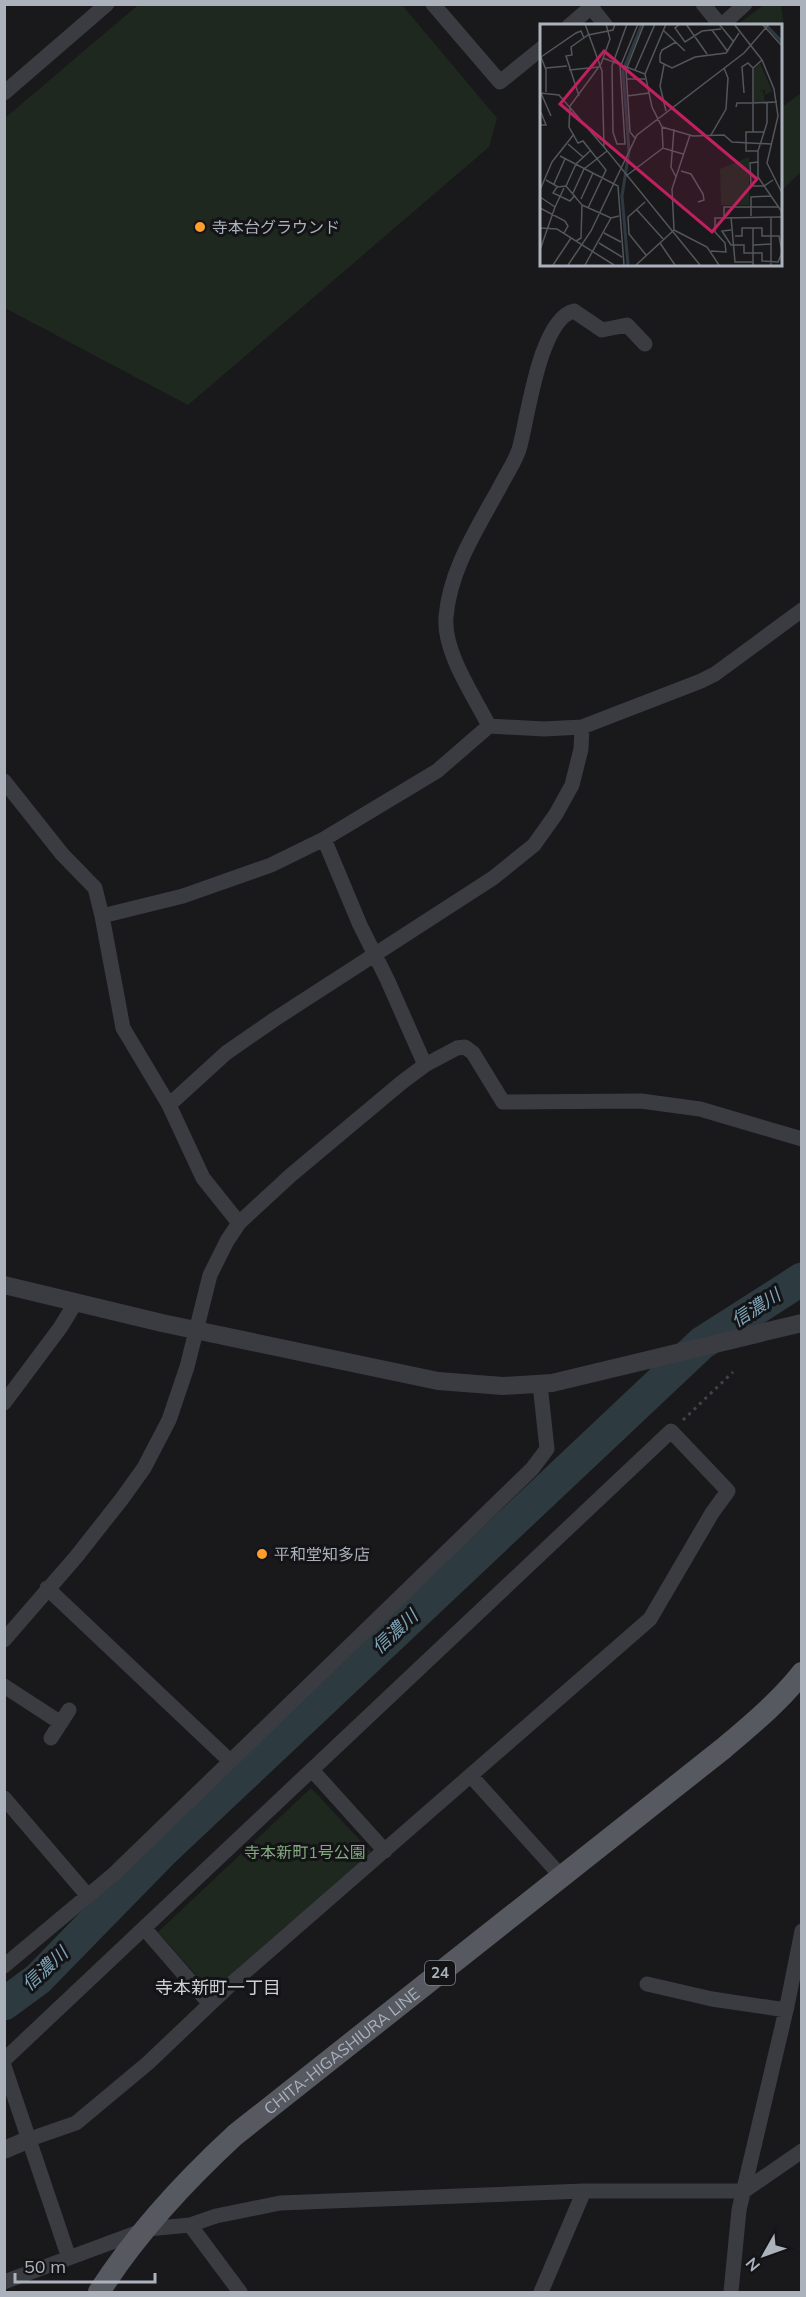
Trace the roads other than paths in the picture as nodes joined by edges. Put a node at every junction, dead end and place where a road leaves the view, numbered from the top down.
1 (107, 4) edge
2 (434, 4) edge
3 (703, 4) edge
4 (746, 4) edge
5 (590, 6) edge
6 (571, 24) edge
7 (604, 24) edge
8 (719, 24) edge
9 (723, 24) edge
10 (540, 50) edge
11 (4, 93) edge
12 (645, 344) dead end
13 (801, 610) edge
14 (489, 726) junction
15 (582, 727) junction
16 (4, 781) edge
17 (324, 839) junction
18 (102, 916) junction
19 (374, 956) junction
20 (425, 1065) junction
21 (169, 1105) junction
22 (801, 1139) edge
23 (239, 1223) junction
24 (4, 1285) edge
25 (76, 1302) junction
26 (796, 1324) edge
27 (196, 1329) junction
28 (540, 1384) junction
29 (4, 1403) edge
30 (47, 1588) junction
31 (4, 1640) edge
32 (801, 1673) edge
33 (4, 1686) edge
34 (51, 1738) dead end
35 (230, 1761) junction
36 (312, 1770) junction
37 (471, 1776) junction
38 (4, 1798) edge
39 (385, 1851) junction
40 (561, 1876) junction
41 (88, 1896) junction
42 (144, 1928) junction
43 (801, 1932) edge
44 (4, 1966) edge
45 (647, 1984) dead end
46 (210, 2004) junction
47 (786, 2010) junction
48 (4, 2060) edge
49 (4, 2066) edge
50 (30, 2139) junction
51 (4, 2150) edge
52 (801, 2151) edge
53 (744, 2191) junction
54 (584, 2192) junction
55 (190, 2225) junction
56 (147, 2229) junction
57 (69, 2258) junction
58 (4, 2282) edge
59 (99, 2292) edge
60 (240, 2292) edge
61 (541, 2292) edge
62 (731, 2292) edge

1 - 11 street
2 - 10 street
3 - 8 street
4 - 9 street
5 - 6 street
5 - 7 street
12 - 14 street
13 - 15 street
14 - 15 street
14 - 17 street
15 - 19 street
16 - 18 street
17 - 18 street
17 - 19 street
18 - 21 street
19 - 20 street
19 - 21 street
20 - 22 street
20 - 23 street
21 - 23 street
23 - 27 street
24 - 25 street
25 - 27 street
25 - 29 street
26 - 28 street
27 - 28 street
27 - 30 street
28 - 35 street
30 - 31 street
30 - 35 street
32 - 40 main road, CHITA-HIGASHIURA LINE / 24
33 - 34 street
35 - 41 street
36 - 37 street
36 - 39 street
36 - 42 street
37 - 39 street
37 - 40 street
38 - 41 street
39 - 46 street
40 - 56 main road, CHITA-HIGASHIURA LINE / 24
41 - 44 street
42 - 46 street
42 - 48 street
43 - 47 street
45 - 47 street
46 - 50 street
47 - 53 street
49 - 50 street
50 - 51 street
50 - 57 street
52 - 53 street
53 - 54 street
53 - 62 street
54 - 55 street
54 - 61 street
55 - 56 street
55 - 60 street
56 - 57 street
56 - 59 main road, CHITA-HIGASHIURA LINE / 24
57 - 58 street

